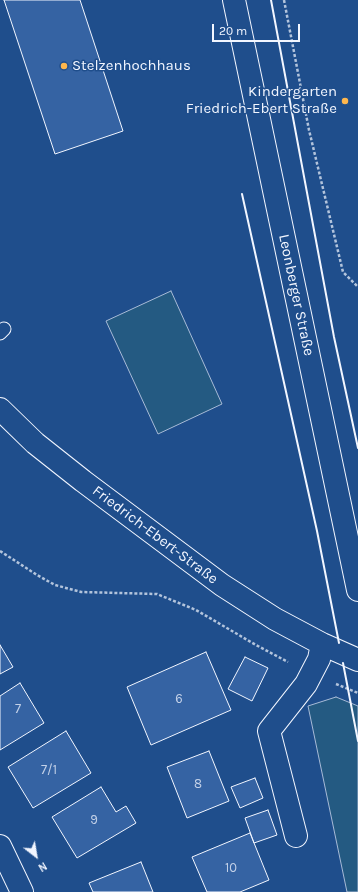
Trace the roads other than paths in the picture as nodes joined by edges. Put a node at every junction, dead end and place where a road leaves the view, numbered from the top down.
1 (234, 0) edge
2 (0, 409) edge
3 (358, 590) edge
4 (322, 644) junction
5 (358, 660) edge
6 (296, 836) dead end
7 (0, 846) edge
8 (22, 892) edge

1 - 3 street, Leonberger Straße
2 - 4 street, Friedrich-Ebert-Straße
4 - 5 street, Friedrich-Ebert-Straße
4 - 6 street
7 - 8 street

